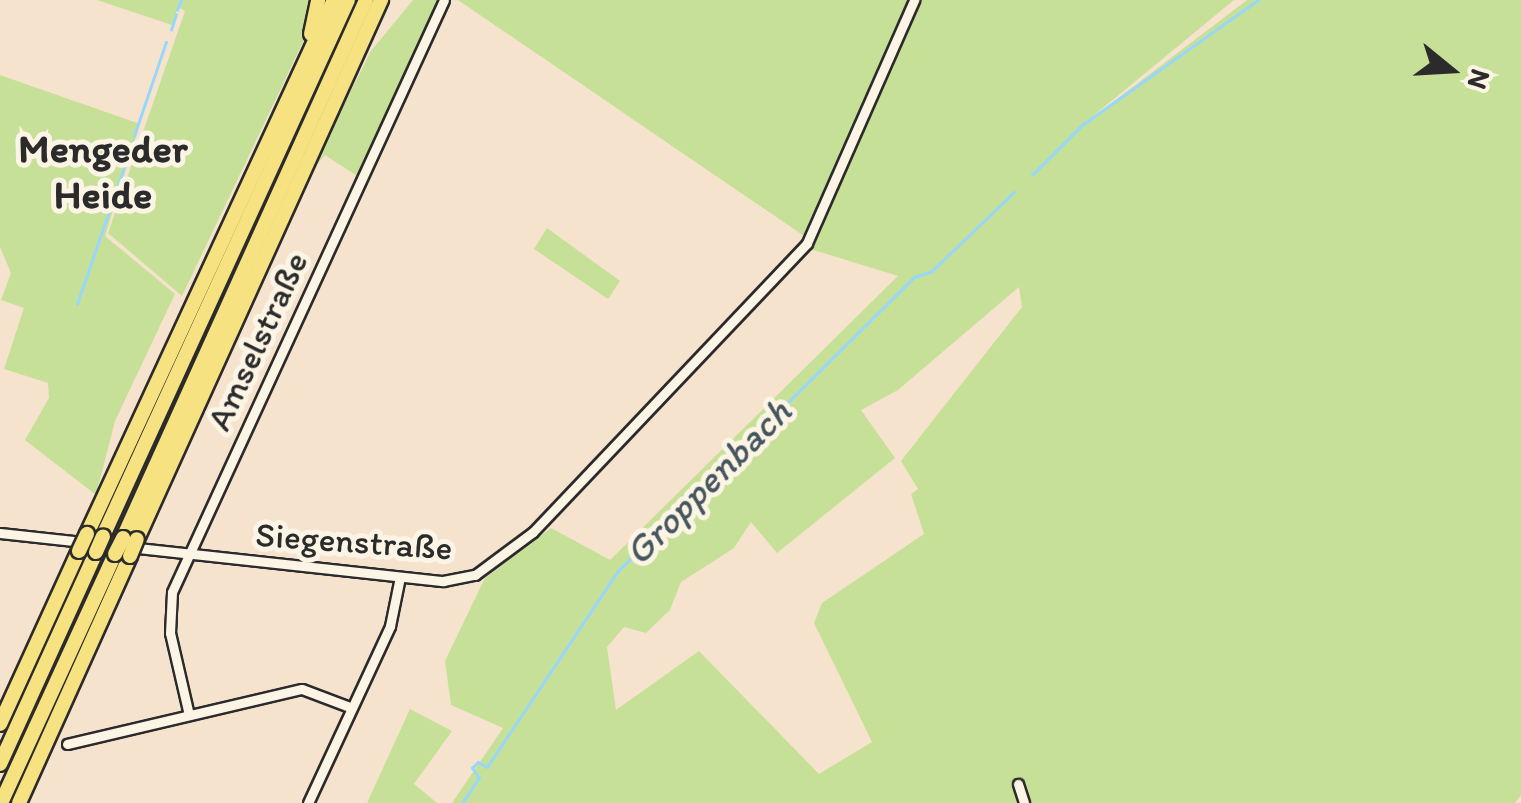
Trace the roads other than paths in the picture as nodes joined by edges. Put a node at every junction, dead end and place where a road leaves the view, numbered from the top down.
1 (318, 0) edge
2 (334, 0) edge
3 (348, 0) edge
4 (444, 0) edge
5 (914, 0) edge
6 (377, 1) edge
7 (284, 104) junction
8 (0, 533) edge
9 (188, 554) junction
10 (123, 555) junction
11 (400, 577) junction
12 (352, 708) junction
13 (190, 715) junction
14 (0, 724) edge
15 (74, 728) dead end
16 (0, 764) edge
17 (1018, 784) dead end
18 (1, 803) edge
19 (20, 803) edge
20 (308, 803) edge
21 (1024, 803) edge

1 - 7 highway
2 - 7 highway
3 - 16 highway, bridge
4 - 9 street, Amselstraße
5 - 11 street, Siegenstraße
6 - 10 highway, bridge
7 - 14 highway, bridge
8 - 9 street, Siegenstraße
9 - 11 street, Siegenstraße
9 - 13 street, Amselstraße
10 - 18 highway
10 - 19 highway
11 - 12 street
12 - 13 street
12 - 20 street
13 - 15 street
17 - 21 street

